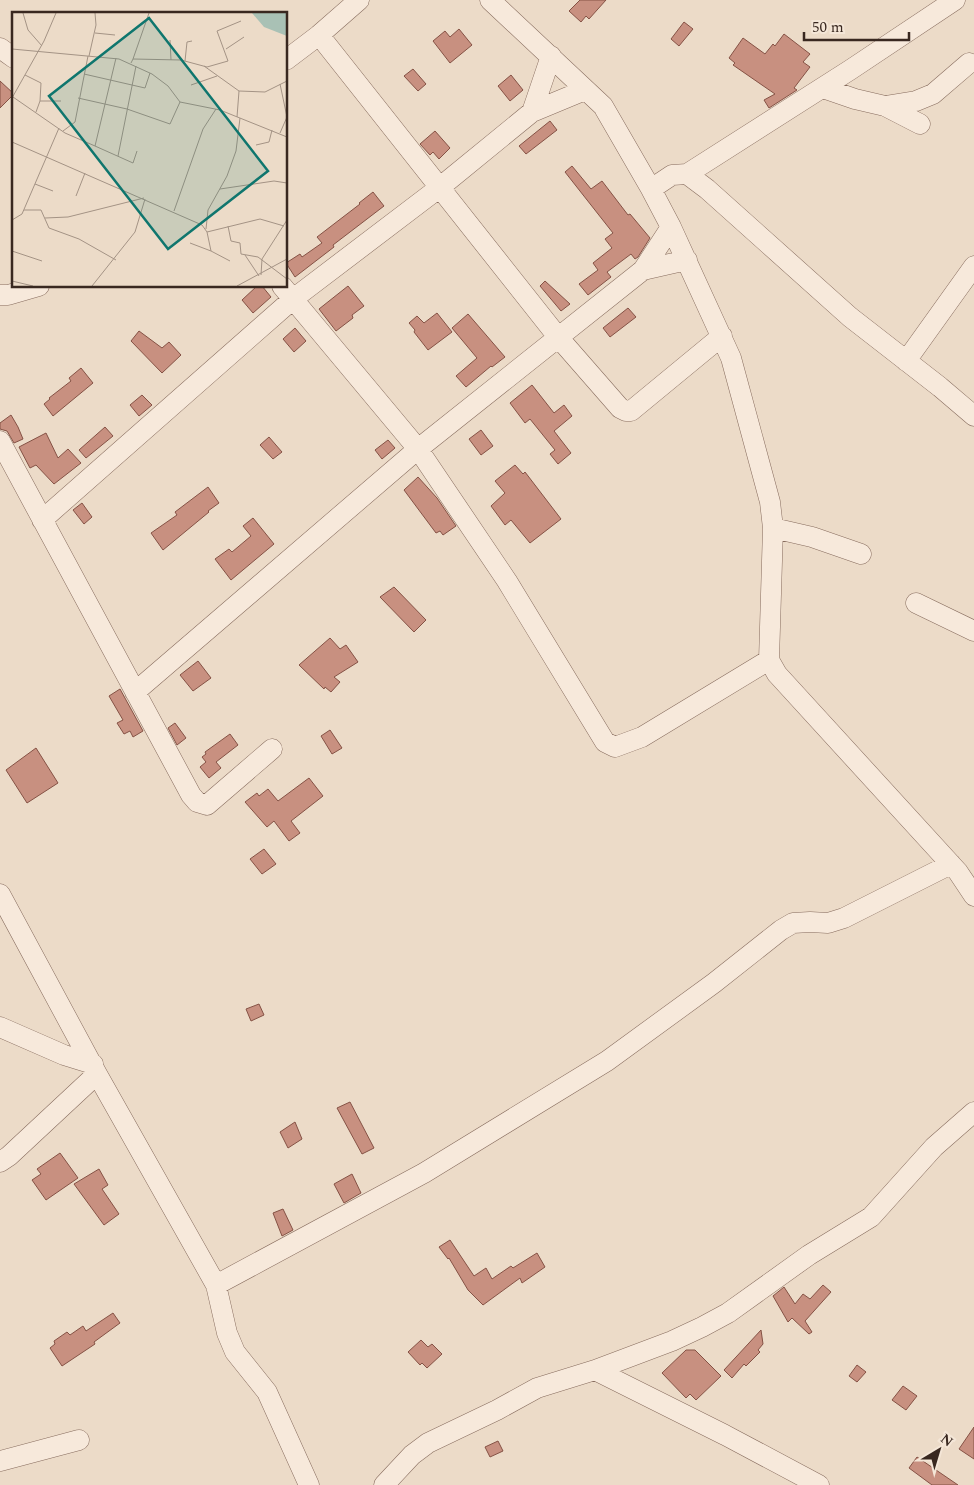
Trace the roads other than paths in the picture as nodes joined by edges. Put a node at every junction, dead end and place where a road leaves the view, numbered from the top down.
1 (359, 0) edge
2 (490, 0) edge
3 (955, 0) edge
4 (318, 36) junction
5 (0, 48) edge
6 (551, 56) junction
7 (12, 57) edge
8 (288, 58) edge
9 (969, 63) dead end
10 (823, 88) junction
11 (585, 90) junction
12 (885, 106) junction
13 (532, 112) junction
14 (920, 124) dead end
15 (687, 174) junction
16 (439, 188) junction
17 (651, 189) junction
18 (671, 227) junction
19 (687, 260) junction
20 (974, 266) edge
21 (643, 270) junction
22 (32, 288) edge
23 (288, 293) edge
24 (0, 295) edge
25 (722, 336) junction
26 (558, 337) junction
27 (906, 361) junction
28 (974, 416) edge
29 (0, 441) edge
30 (418, 449) junction
31 (42, 520) junction
32 (773, 528) junction
33 (861, 554) dead end
34 (916, 603) dead end
35 (974, 631) edge
36 (768, 660) junction
37 (135, 692) junction
38 (272, 749) dead end
39 (951, 864) junction
40 (0, 894) edge
41 (974, 896) edge
42 (0, 1027) edge
43 (95, 1069) junction
44 (974, 1112) edge
45 (0, 1162) edge
46 (216, 1285) junction
47 (595, 1370) junction
48 (79, 1440) dead end
49 (0, 1461) edge
50 (309, 1485) edge
51 (384, 1485) edge
52 (819, 1485) edge

1 - 4 street
2 - 6 street
3 - 10 street
4 - 8 street
4 - 16 street
5 - 7 street
6 - 11 street
6 - 13 street
9 - 12 street
10 - 12 street
10 - 15 street
11 - 13 street
11 - 17 street
12 - 14 street
13 - 16 street
15 - 17 street
15 - 27 street
16 - 23 street
16 - 26 street
17 - 18 street
18 - 19 street
18 - 21 street
19 - 21 street
19 - 25 street
20 - 27 street
21 - 26 street
22 - 24 street
23 - 30 street
23 - 31 street
25 - 26 street
25 - 32 street
26 - 30 street
27 - 28 street
29 - 31 street
30 - 36 street
30 - 37 street
31 - 37 street
32 - 33 street
32 - 36 street
34 - 35 street
36 - 39 street
37 - 38 street
39 - 41 street
39 - 46 street
40 - 43 street
42 - 43 street
43 - 45 street
43 - 46 street
44 - 47 street
46 - 50 street
47 - 51 street
47 - 52 street
48 - 49 street

